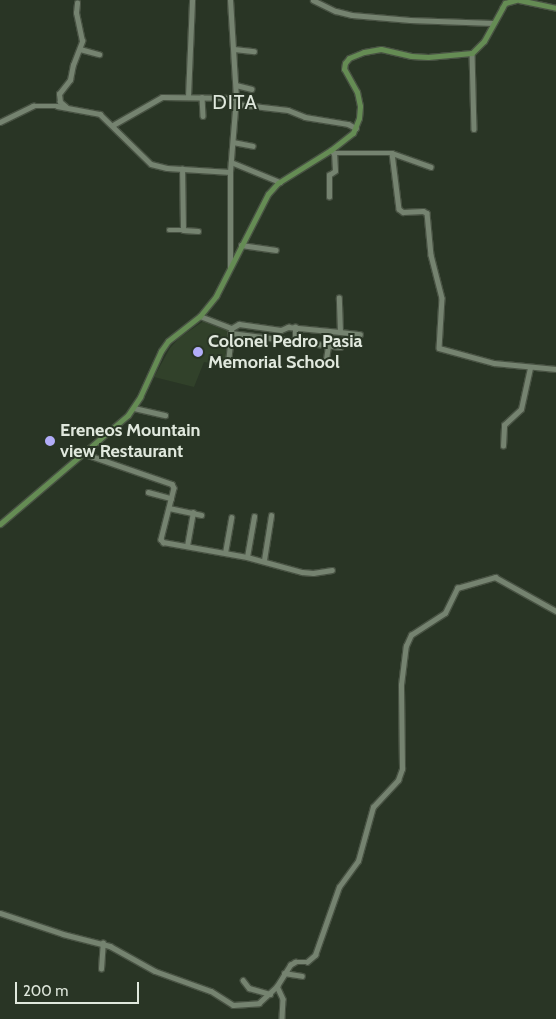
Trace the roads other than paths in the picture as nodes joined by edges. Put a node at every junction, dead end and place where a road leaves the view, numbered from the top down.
1 (192, 0) edge
2 (230, 0) edge
3 (313, 0) edge
4 (517, 0) edge
5 (77, 2) dead end
6 (506, 2) edge
7 (556, 8) edge
8 (493, 23) junction
9 (80, 49) junction
10 (234, 49) junction
11 (254, 51) dead end
12 (472, 53) junction
13 (99, 54) dead end
14 (236, 85) junction
15 (252, 89) dead end
16 (188, 97) junction
17 (202, 97) junction
18 (236, 98) junction
19 (236, 104) junction
20 (70, 109) junction
21 (203, 116) dead end
22 (0, 122) edge
23 (113, 125) junction
24 (356, 128) junction
25 (474, 129) dead end
26 (233, 142) junction
27 (253, 146) dead end
28 (333, 151) junction
29 (392, 153) junction
30 (231, 162) junction
31 (431, 167) dead end
32 (182, 168) junction
33 (230, 172) junction
34 (280, 182) junction
35 (329, 197) dead end
36 (170, 230) dead end
37 (183, 230) junction
38 (198, 231) dead end
39 (241, 245) junction
40 (276, 250) dead end
41 (230, 270) junction
42 (339, 298) dead end
43 (200, 316) junction
44 (295, 327) junction
45 (232, 331) junction
46 (340, 332) junction
47 (360, 334) dead end
48 (295, 342) junction
49 (328, 346) junction
50 (340, 347) dead end
51 (326, 359) dead end
52 (228, 363) dead end
53 (530, 368) junction
54 (556, 369) edge
55 (134, 408) junction
56 (165, 415) dead end
57 (503, 446) dead end
58 (82, 453) junction
59 (148, 492) dead end
60 (171, 498) junction
61 (169, 508) junction
62 (193, 513) junction
63 (201, 515) dead end
64 (271, 516) dead end
65 (254, 517) dead end
66 (232, 518) dead end
67 (0, 524) edge
68 (187, 546) junction
69 (225, 553) junction
70 (247, 557) junction
71 (264, 560) junction
72 (332, 570) dead end
73 (556, 604) edge
74 (554, 609) edge
75 (0, 913) edge
76 (103, 943) junction
77 (100, 970) dead end
78 (284, 973) junction
79 (302, 976) dead end
80 (243, 980) dead end
81 (277, 986) junction
82 (270, 994) junction
83 (282, 1019) edge

1 - 16 street
2 - 10 street
3 - 8 street
4 - 6 main road
4 - 7 main road
5 - 9 street
6 - 8 main road
8 - 12 main road
9 - 13 street
9 - 20 street
10 - 11 street
10 - 14 street
12 - 24 main road
12 - 25 street
14 - 15 street
14 - 18 street
16 - 17 street
16 - 23 street
17 - 18 street
17 - 21 street
18 - 19 street
19 - 24 street
19 - 26 street
20 - 22 street
20 - 23 street
23 - 32 street
24 - 28 main road
26 - 27 street
26 - 30 street
28 - 29 street
28 - 34 main road
28 - 35 street
29 - 31 street
29 - 53 street
30 - 33 street
30 - 34 street
32 - 33 street
32 - 37 street
33 - 41 street
34 - 39 main road
36 - 37 street
37 - 38 street
39 - 40 street
39 - 41 main road
41 - 43 main road
42 - 46 street
43 - 45 street
43 - 55 main road
44 - 45 street
44 - 46 street
44 - 48 street
45 - 48 street
45 - 52 street
46 - 47 street
48 - 49 street
49 - 50 street
49 - 51 street
53 - 54 street
53 - 57 street
55 - 56 street
55 - 58 main road
58 - 60 street
58 - 67 main road
59 - 60 street
60 - 61 street
61 - 62 street
61 - 68 street
62 - 63 street
62 - 68 street
64 - 71 street
65 - 70 street
66 - 69 street
68 - 69 street
69 - 70 street
70 - 71 street
71 - 72 street
73 - 74 street
74 - 78 street
75 - 76 street
76 - 77 street
76 - 82 street
78 - 79 street
78 - 81 street
80 - 82 street
81 - 82 street
81 - 83 street

